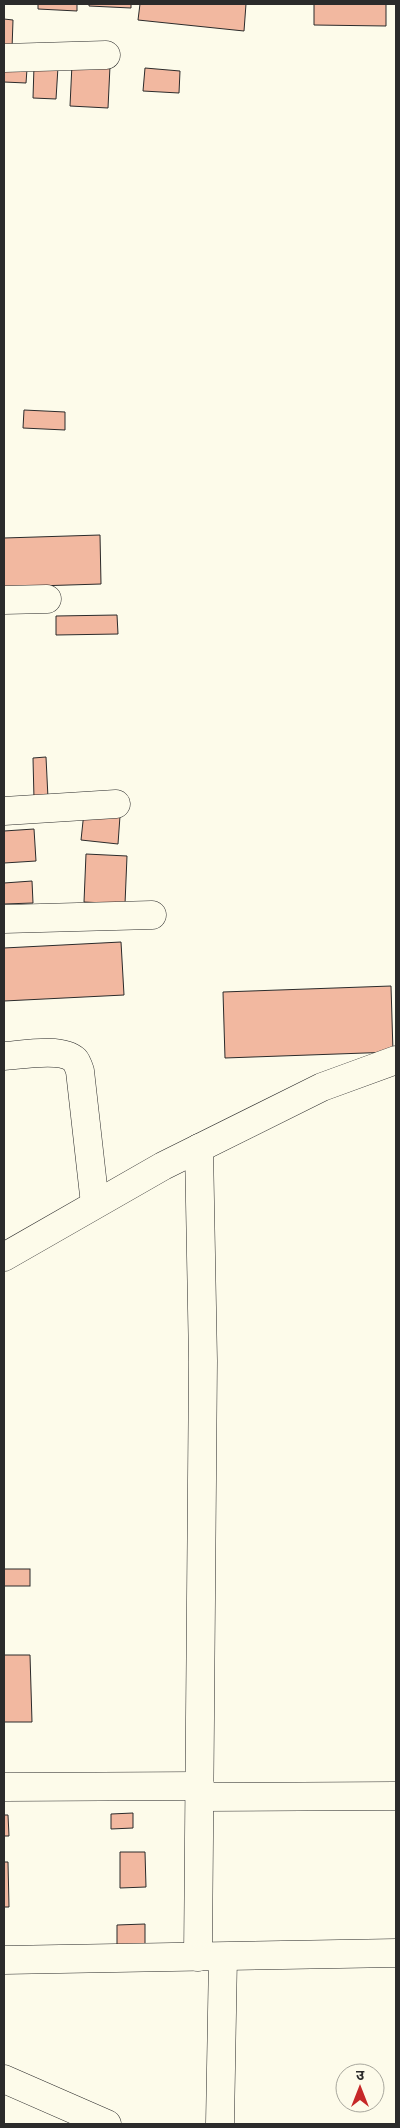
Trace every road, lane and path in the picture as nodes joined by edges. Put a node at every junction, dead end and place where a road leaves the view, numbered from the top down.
1 (106, 55) dead end
2 (4, 58) edge
3 (47, 599) dead end
4 (4, 600) edge
5 (116, 804) dead end
6 (4, 811) edge
7 (152, 915) dead end
8 (4, 919) edge
9 (4, 1056) edge
10 (396, 1060) edge
11 (199, 1148) junction
12 (95, 1204) junction
13 (4, 1257) edge
14 (4, 1787) edge
15 (200, 1792) junction
16 (396, 1796) edge
17 (396, 1952) edge
18 (210, 1957) junction
19 (4, 1960) edge
20 (4, 2078) edge
21 (107, 2124) edge
22 (220, 2124) edge

1 - 2 street
3 - 4 street
5 - 6 street
7 - 8 street
9 - 12 street
10 - 11 street
11 - 12 street
11 - 15 street
12 - 13 street
14 - 15 street
15 - 16 street
15 - 18 street
17 - 18 street
18 - 19 street
18 - 22 street
20 - 21 street

